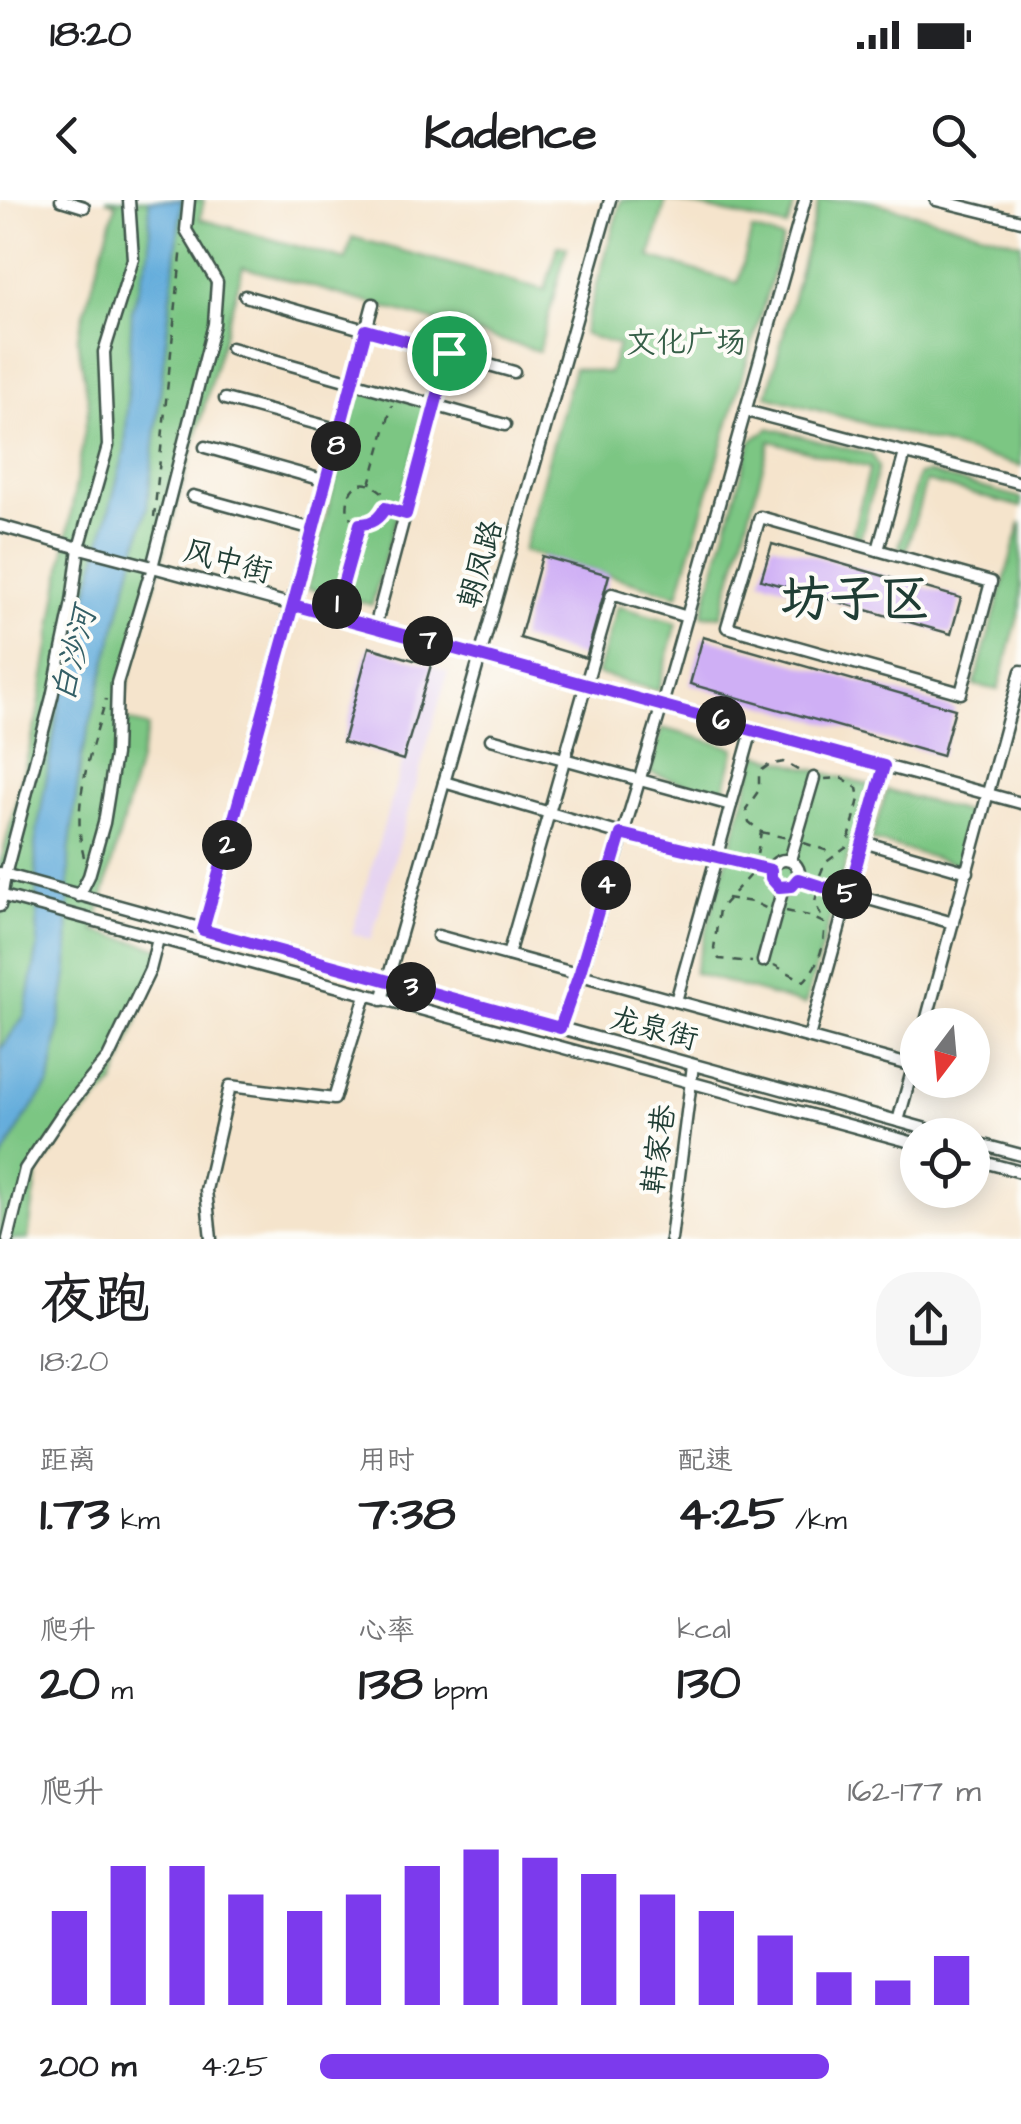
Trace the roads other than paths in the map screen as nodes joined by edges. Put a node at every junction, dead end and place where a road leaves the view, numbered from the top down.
1 (60, 200) edge
2 (129, 200) edge
3 (189, 200) edge
4 (610, 200) edge
5 (806, 200) edge
6 (936, 200) edge
7 (84, 207) dead end
8 (1021, 221) edge
9 (246, 296) dead end
10 (374, 304) dead end
11 (456, 328) dead end
12 (366, 330) junction
13 (231, 348) dead end
14 (449, 353) junction
15 (514, 372) dead end
16 (353, 380) junction
17 (225, 400) dead end
18 (436, 403) junction
19 (746, 411) junction
20 (505, 425) dead end
21 (340, 430) junction
22 (205, 448) dead end
23 (906, 453) junction
24 (326, 481) junction
25 (1021, 483) edge
26 (192, 496) dead end
27 (0, 526) edge
28 (314, 529) junction
29 (81, 548) junction
30 (878, 550) junction
31 (150, 566) junction
32 (293, 605) junction
33 (687, 617) junction
34 (375, 627) junction
35 (480, 656) junction
36 (1021, 671) edge
37 (585, 682) junction
38 (662, 705) junction
39 (752, 730) junction
40 (491, 738) dead end
41 (564, 759) junction
42 (884, 766) junction
43 (814, 778) dead end
44 (638, 779) junction
45 (444, 782) junction
46 (990, 794) junction
47 (1021, 803) edge
48 (731, 805) junction
49 (548, 813) junction
50 (621, 834) junction
51 (863, 842) junction
52 (716, 858) junction
53 (790, 860) junction
54 (771, 870) junction
55 (968, 872) junction
56 (2, 874) edge
57 (798, 879) junction
58 (783, 888) junction
59 (848, 895) junction
60 (78, 896) junction
61 (1, 899) edge
62 (953, 923) junction
63 (203, 930) junction
64 (438, 936) dead end
65 (158, 939) junction
66 (508, 955) junction
67 (763, 962) dead end
68 (580, 972) junction
69 (388, 981) junction
70 (366, 995) junction
71 (382, 1000) junction
72 (676, 1001) junction
73 (930, 1008) edge
74 (560, 1028) junction
75 (809, 1038) junction
76 (900, 1062) edge
77 (693, 1065) junction
78 (692, 1083) junction
79 (904, 1098) edge
80 (898, 1121) joint
81 (900, 1139) edge
82 (990, 1147) edge
83 (1021, 1155) edge
84 (990, 1164) edge
85 (1021, 1172) edge
86 (8, 1239) edge
87 (211, 1239) edge
88 (671, 1239) edge

1 - 7 street
2 - 29 street
3 - 31 street
4 - 35 street, 朝凤路
5 - 19 street
6 - 8 street
9 - 12 street
10 - 12 street
11 - 14 street
12 - 14 street
12 - 16 street
13 - 16 street
14 - 15 street
14 - 18 street
16 - 18 street
16 - 21 street
17 - 21 street
18 - 20 street
18 - 34 street
19 - 23 street
19 - 33 street
21 - 24 street
22 - 24 street
23 - 25 street
23 - 30 street
24 - 28 street
26 - 28 street
27 - 29 street, 风中街
28 - 32 street
29 - 31 street, 风中街, bridge
29 - 56 street
30 - 30 street
31 - 32 street, 风中街
31 - 60 street
32 - 34 street, 风中街
32 - 63 street
33 - 37 street
33 - 38 street
34 - 35 street, 风中街
35 - 37 street, 风中街
35 - 45 street, 朝凤路
36 - 46 street
37 - 38 street, 风中街
37 - 41 street
38 - 39 street, 风中街
38 - 44 street
39 - 42 street, 风中街
39 - 48 street
40 - 41 street
41 - 44 street
41 - 49 street
42 - 46 street, 风中街
42 - 51 street
43 - 53 street
44 - 48 street
44 - 50 street
45 - 49 street
45 - 69 street, 朝凤路
46 - 47 street, 风中街
46 - 55 street
48 - 52 street
49 - 50 street
49 - 66 street
50 - 52 street
50 - 68 street
51 - 55 street
51 - 59 street
52 - 54 street
52 - 72 street
53 - 54 street
53 - 57 street
54 - 58 street
55 - 62 street
56 - 60 street, 龙泉街
56 - 61 street
57 - 58 street
57 - 59 street
58 - 67 street
59 - 62 street
59 - 75 street
60 - 63 street, 龙泉街
61 - 65 street, 龙泉街
62 - 73 street
63 - 69 street, 龙泉街
64 - 66 street
65 - 70 street, 龙泉街
65 - 86 street
66 - 68 street
68 - 72 street
68 - 74 street
69 - 71 street, 朝凤路
69 - 74 street, 龙泉街
70 - 71 street, 龙泉街
70 - 87 street
71 - 78 street, 龙泉街
72 - 75 street
74 - 77 street, 龙泉街
75 - 76 street
77 - 78 street, 韩家巷
77 - 80 street, 龙泉街
78 - 81 street, 龙泉街
78 - 88 street, 韩家巷
79 - 80 street
82 - 83 street
84 - 85 street

